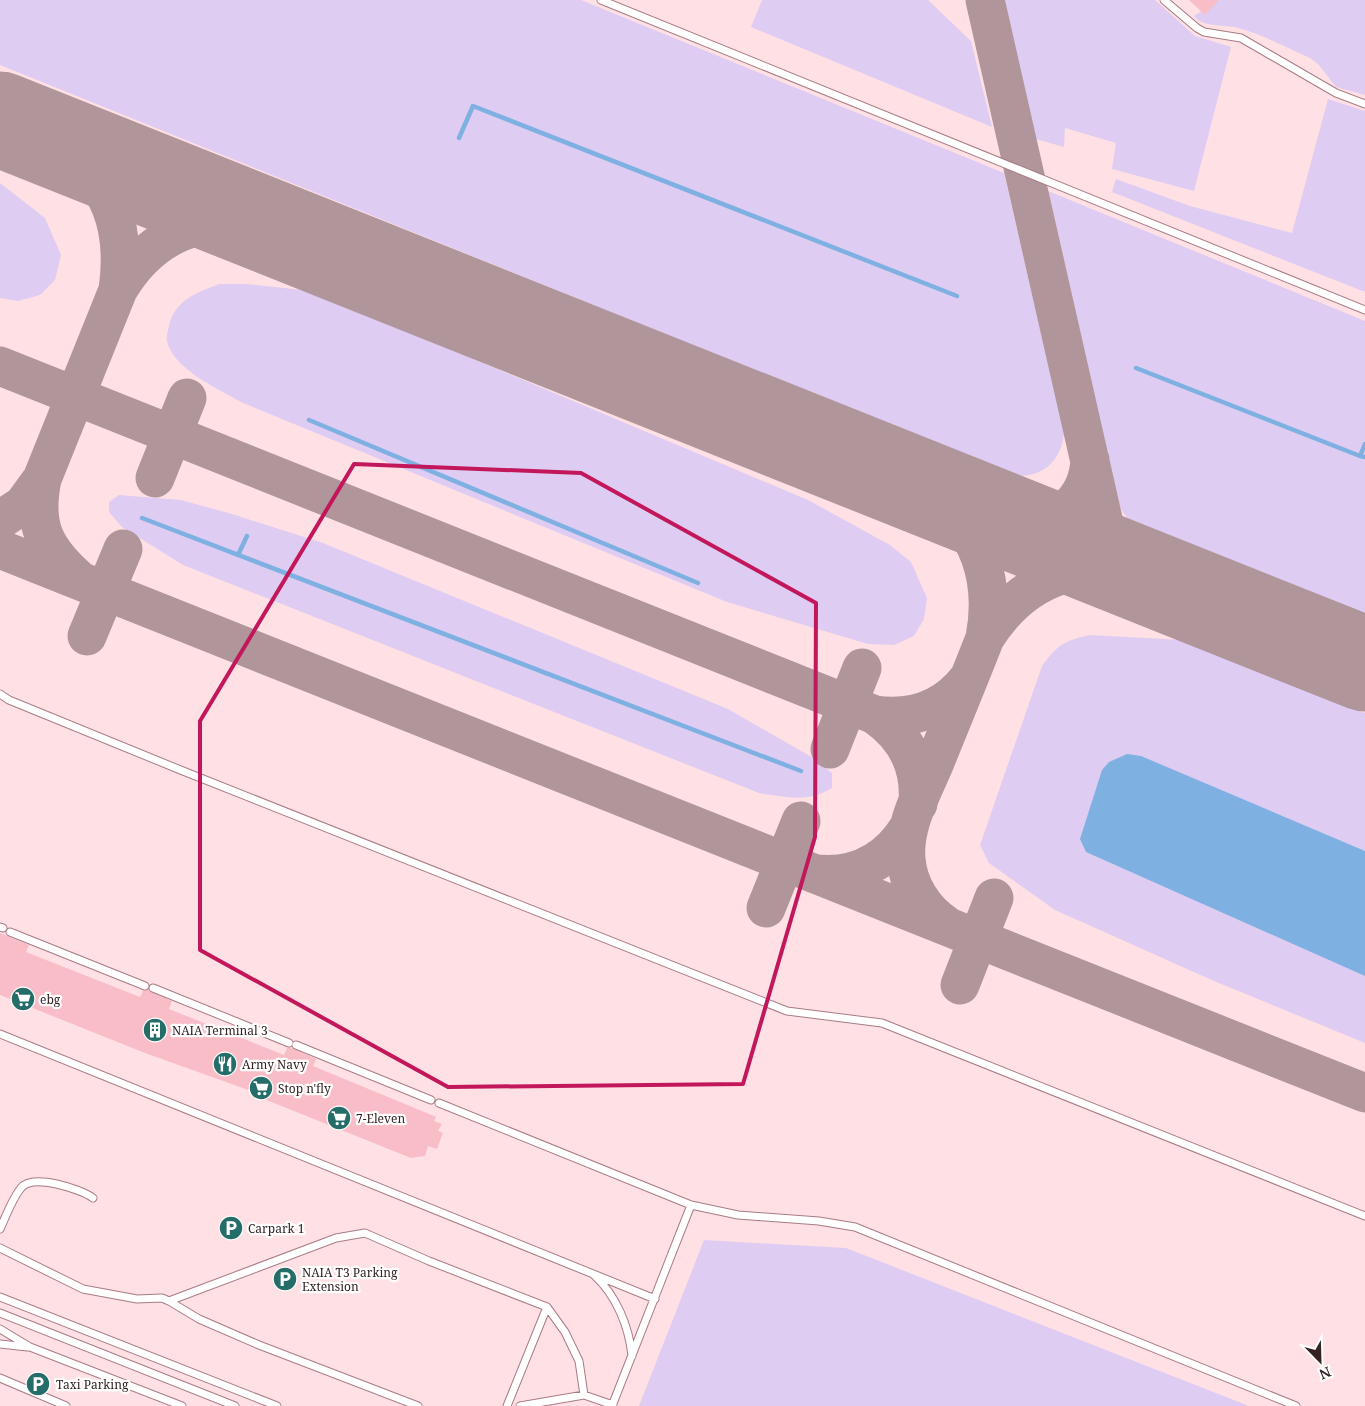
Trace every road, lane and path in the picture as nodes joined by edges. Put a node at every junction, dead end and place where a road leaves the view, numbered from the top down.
1 (601, 0) edge
2 (1164, 0) edge
3 (1365, 104) edge
4 (1365, 310) edge
5 (0, 694) edge
6 (10, 932) dead end
7 (145, 986) dead end
8 (153, 988) dead end
9 (0, 1034) edge
10 (431, 1100) dead end
11 (439, 1103) dead end
12 (93, 1198) dead end
13 (692, 1205) junction
14 (1365, 1216) edge
15 (0, 1229) edge
16 (0, 1248) edge
17 (590, 1271) junction
18 (0, 1297) edge
19 (655, 1300) junction
20 (170, 1301) junction
21 (547, 1307) junction
22 (0, 1313) edge
23 (0, 1329) edge
24 (0, 1344) edge
25 (30, 1347) junction
26 (632, 1357) junction
27 (0, 1378) edge
28 (584, 1395) junction
29 (613, 1405) edge
30 (66, 1406) edge
31 (182, 1406) edge
32 (234, 1406) edge
33 (277, 1406) edge
34 (418, 1406) edge
35 (507, 1406) edge
36 (520, 1406) edge
37 (1296, 1406) edge

1 - 4 lane
2 - 3 lane
5 - 14 lane
6 - 7 lane
8 - 10 lane
9 - 17 lane
11 - 13 lane
12 - 15 lane
13 - 19 lane
13 - 37 lane
16 - 20 lane
17 - 19 lane
17 - 26 lane
18 - 33 lane
19 - 26 lane
20 - 21 lane
20 - 34 lane
21 - 28 lane
21 - 35 lane
22 - 32 lane
23 - 25 lane
24 - 25 lane
25 - 31 lane
26 - 29 lane
27 - 30 lane
28 - 29 lane
28 - 36 lane

